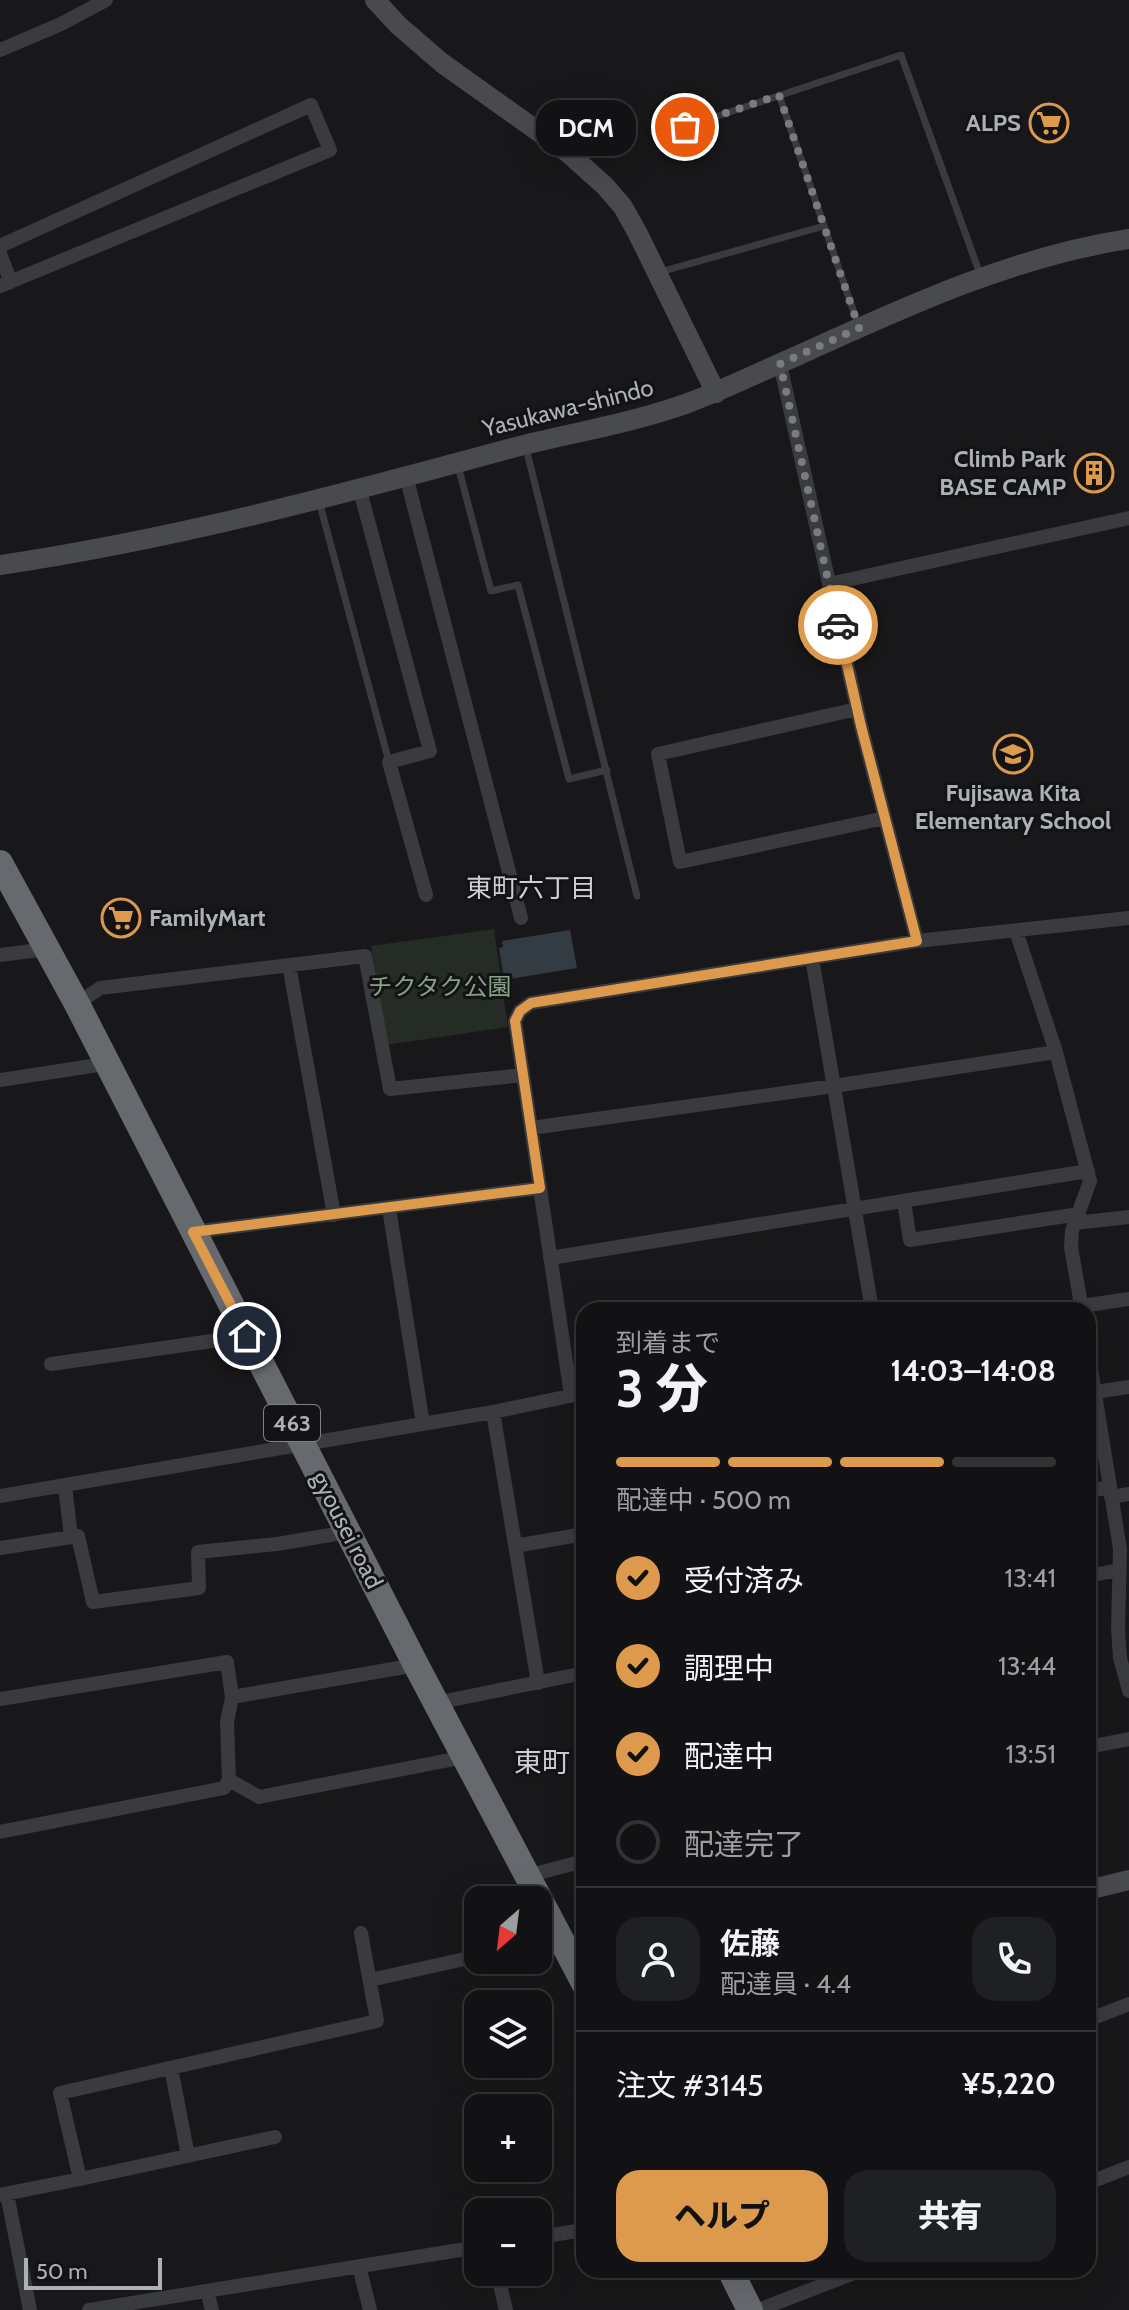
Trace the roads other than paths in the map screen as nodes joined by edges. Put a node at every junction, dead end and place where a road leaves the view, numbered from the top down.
1 (106, 0) edge
2 (375, 0) edge
3 (0, 50) edge
4 (779, 95) junction
5 (685, 127) dead end
6 (824, 226) junction
7 (1129, 239) edge
8 (0, 246) edge
9 (0, 254) edge
10 (658, 273) junction
11 (981, 276) junction
12 (5, 284) edge
13 (859, 328) junction
14 (780, 364) junction
15 (716, 393) junction
16 (525, 444) junction
17 (457, 463) junction
18 (406, 476) junction
19 (359, 487) junction
20 (319, 499) junction
21 (1129, 518) edge
22 (0, 565) edge
23 (829, 584) junction
24 (857, 709) junction
25 (389, 762) junction
26 (607, 770) junction
27 (885, 818) junction
28 (0, 863) edge
29 (426, 895) dead end
30 (637, 896) dead end
31 (521, 918) dead end
32 (1129, 918) edge
33 (1016, 931) junction
34 (917, 941) junction
35 (47, 949) junction
36 (0, 955) edge
37 (812, 958) junction
38 (289, 965) junction
39 (77, 1004) junction
40 (1056, 1052) junction
41 (105, 1064) junction
42 (523, 1075) junction
43 (0, 1080) edge
44 (834, 1086) junction
45 (531, 1128) junction
46 (1088, 1171) junction
47 (540, 1188) junction
48 (904, 1202) junction
49 (389, 1208) junction
50 (855, 1211) junction
51 (334, 1215) junction
52 (1129, 1217) edge
53 (1077, 1219) junction
54 (193, 1232) junction
55 (550, 1258) junction
56 (1129, 1299) edge
57 (871, 1302) edge
58 (1080, 1302) edge
59 (1096, 1305) edge
60 (247, 1336) junction
61 (51, 1364) dead end
62 (1129, 1387) edge
63 (576, 1389) edge
64 (1096, 1392) edge
65 (576, 1394) edge
66 (493, 1412) junction
67 (423, 1424) junction
68 (1096, 1426) edge
69 (302, 1444) junction
70 (65, 1486) junction
71 (1096, 1491) edge
72 (1111, 1492) junction
73 (1129, 1494) edge
74 (0, 1496) edge
75 (348, 1532) junction
76 (576, 1535) edge
77 (71, 1537) junction
78 (515, 1546) junction
79 (0, 1548) edge
80 (1119, 1570) junction
81 (1096, 1574) edge
82 (1124, 1649) edge
83 (416, 1665) junction
84 (576, 1675) edge
85 (538, 1683) junction
86 (1129, 1691) edge
87 (232, 1697) junction
88 (0, 1699) edge
89 (436, 1703) junction
90 (1129, 1739) edge
91 (1096, 1745) edge
92 (465, 1757) junction
93 (229, 1780) junction
94 (0, 1832) edge
95 (576, 1863) edge
96 (527, 1876) junction
97 (1129, 1880) edge
98 (530, 1886) edge
99 (1096, 1888) edge
100 (361, 1933) dead end
101 (552, 1945) edge
102 (464, 1959) edge
103 (576, 1973) edge
104 (370, 1980) junction
105 (1129, 2004) edge
106 (1096, 2017) edge
107 (171, 2068) junction
108 (275, 2137) dead end
109 (188, 2156) junction
110 (1129, 2167) edge
111 (80, 2179) junction
112 (1096, 2180) edge
113 (4, 2195) edge
114 (576, 2231) edge
115 (552, 2235) edge
116 (464, 2249) edge
117 (359, 2266) junction
118 (734, 2278) edge
119 (841, 2278) edge
120 (500, 2286) edge
121 (207, 2291) junction
122 (123, 2307) edge
123 (30, 2310) edge
124 (89, 2310) edge
125 (212, 2310) edge
126 (370, 2310) edge
127 (506, 2310) edge
128 (750, 2310) edge
129 (758, 2310) edge

1 - 3 street
2 - 10 street
4 - 5 lane
4 - 6 lane
4 - 11 lane
6 - 10 lane
6 - 13 lane
7 - 11 street, Yasukawa-shindo
8 - 12 street
9 - 12 street
10 - 15 street
11 - 13 street, Yasukawa-shindo
13 - 14 street, Yasukawa-shindo
14 - 15 street, Yasukawa-shindo
14 - 23 street
15 - 16 street, Yasukawa-shindo
16 - 17 street, Yasukawa-shindo
16 - 26 lane
17 - 18 street, Yasukawa-shindo
17 - 26 lane
18 - 19 street, Yasukawa-shindo
18 - 31 street
19 - 20 street, Yasukawa-shindo
19 - 25 street
20 - 22 street, Yasukawa-shindo
20 - 25 lane
21 - 23 street
23 - 24 street
24 - 27 street
24 - 27 street
25 - 29 street
26 - 30 lane
27 - 34 street
28 - 35 highway, gyousei road / 463
32 - 33 street
33 - 34 street
33 - 40 street
34 - 37 street
35 - 36 street
35 - 39 highway, gyousei road / 463
37 - 42 street
37 - 44 street
38 - 39 street
38 - 42 street
38 - 51 street
39 - 41 highway, gyousei road / 463
40 - 44 street
40 - 46 street
41 - 43 street
41 - 54 highway, gyousei road / 463
42 - 45 street
44 - 45 street
44 - 50 street
45 - 47 street
46 - 48 street
46 - 53 street
47 - 49 street
47 - 55 street
48 - 50 street
48 - 53 street
49 - 51 street
49 - 67 street
50 - 55 street
50 - 57 street
51 - 54 street
52 - 53 street
53 - 58 street
54 - 60 highway, gyousei road / 463
55 - 63 street
56 - 59 street
60 - 61 street
60 - 69 highway, gyousei road / 463
62 - 64 street
65 - 66 street
66 - 67 street
66 - 78 street
67 - 69 street
68 - 72 street
69 - 70 street
69 - 75 highway, gyousei road / 463
70 - 74 street
70 - 77 street
71 - 72 street
72 - 73 street
72 - 80 street
75 - 77 street
75 - 83 highway, gyousei road / 463
76 - 78 street
77 - 79 street
78 - 85 street
80 - 81 street
80 - 82 street
82 - 86 street
83 - 87 street
83 - 89 highway, gyousei road / 463
84 - 85 street
85 - 89 street
87 - 88 street
87 - 93 street
89 - 92 highway, gyousei road / 463
90 - 91 street
92 - 93 street
92 - 96 highway, gyousei road / 463
93 - 94 street
95 - 96 street
96 - 98 highway, gyousei road / 463
97 - 99 street
100 - 104 street
101 - 103 highway, gyousei road / 463
102 - 104 street
104 - 107 street
105 - 106 street
107 - 109 street
107 - 111 street
108 - 109 street
109 - 111 street
110 - 112 street
111 - 113 street
113 - 123 street
114 - 115 street
116 - 117 street
117 - 121 street
117 - 126 street
118 - 128 highway
119 - 129 street
120 - 127 street
121 - 122 street
121 - 125 street
122 - 124 street

